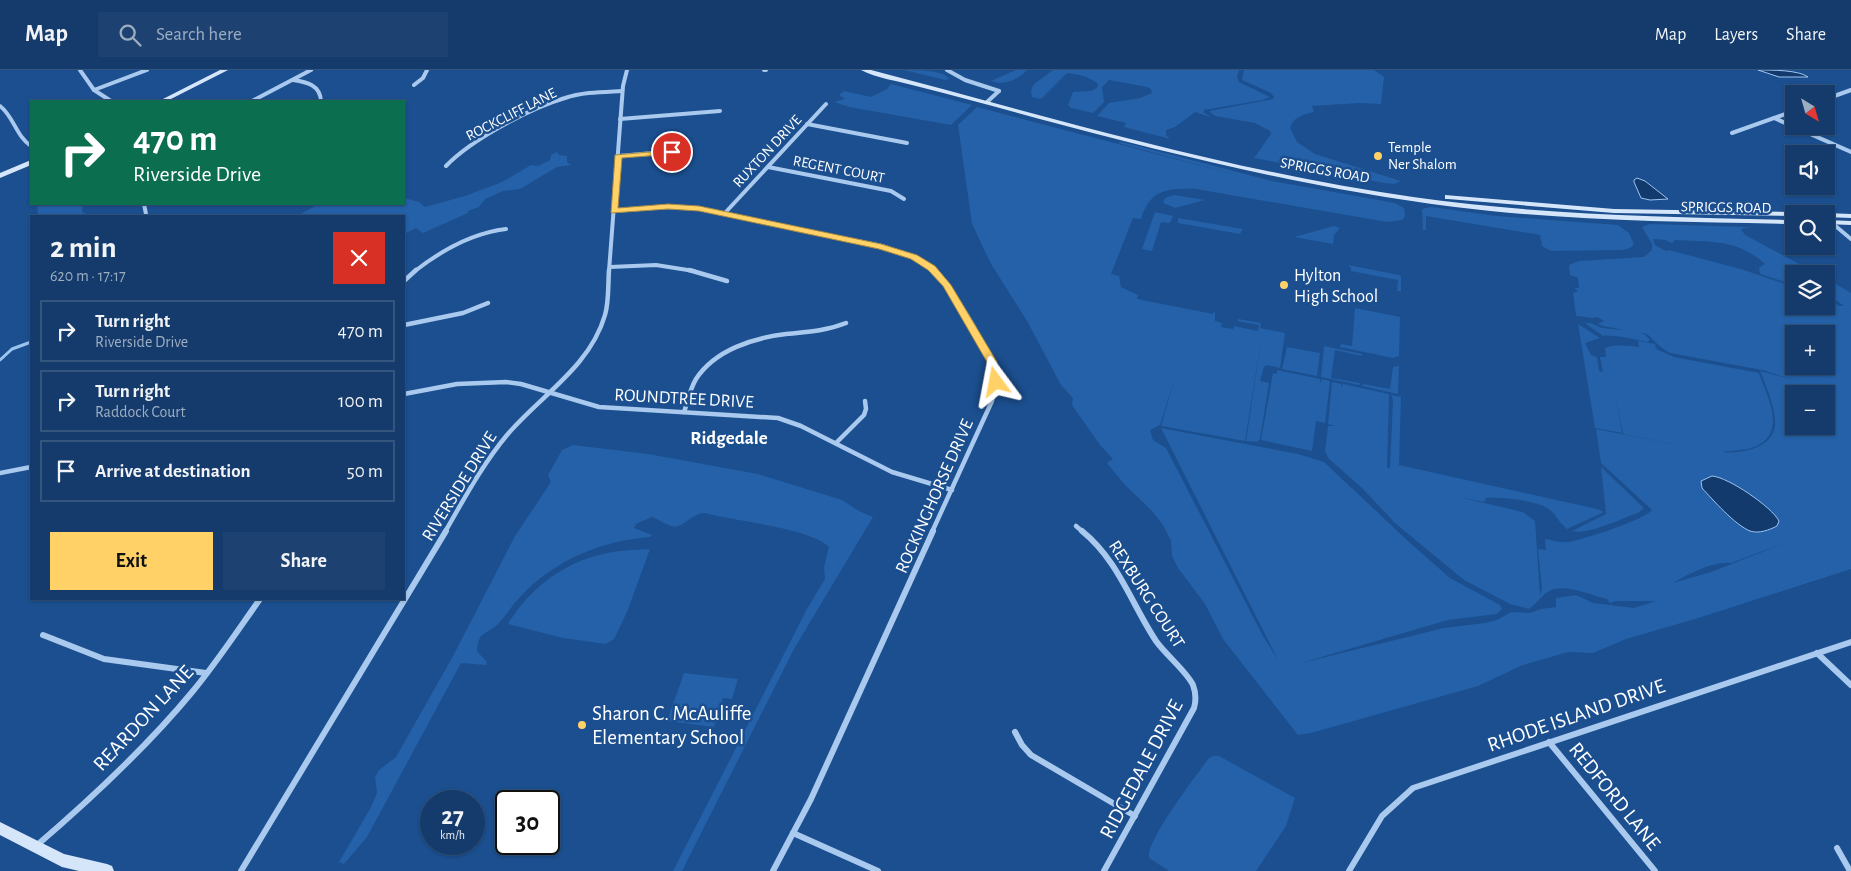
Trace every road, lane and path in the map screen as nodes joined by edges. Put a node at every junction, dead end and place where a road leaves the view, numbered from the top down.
1 (80, 70) edge
2 (148, 70) edge
3 (226, 70) edge
4 (311, 70) edge
5 (427, 70) edge
6 (627, 70) edge
7 (864, 70) edge
8 (887, 70) edge
9 (947, 70) edge
10 (293, 80) junction
11 (414, 85) dead end
12 (94, 90) junction
13 (1851, 90) edge
14 (622, 91) junction
15 (1835, 96) edge
16 (109, 100) edge
17 (164, 100) edge
18 (254, 100) edge
19 (321, 100) edge
20 (989, 100) junction
21 (826, 104) dead end
22 (0, 106) edge
23 (720, 111) dead end
24 (1785, 114) edge
25 (1774, 118) junction
26 (620, 119) junction
27 (807, 124) junction
28 (1732, 133) dead end
29 (907, 143) dead end
30 (30, 145) edge
31 (1851, 152) edge
32 (618, 156) junction
33 (681, 156) dead end
34 (30, 162) edge
35 (446, 166) dead end
36 (768, 167) junction
37 (0, 176) edge
38 (904, 199) dead end
39 (144, 205) edge
40 (614, 211) junction
41 (146, 214) dead end
42 (724, 214) junction
43 (1785, 214) edge
44 (1835, 215) edge
45 (1851, 216) edge
46 (1785, 222) edge
47 (1835, 222) edge
48 (1851, 223) edge
49 (1835, 227) edge
50 (506, 229) dead end
51 (1851, 239) edge
52 (610, 267) junction
53 (405, 280) edge
54 (727, 281) dead end
55 (488, 303) dead end
56 (846, 323) dead end
57 (405, 325) edge
58 (548, 392) junction
59 (405, 394) edge
60 (865, 402) dead end
61 (684, 412) junction
62 (836, 443) junction
63 (30, 467) edge
64 (0, 473) edge
65 (952, 490) junction
66 (1076, 526) dead end
67 (405, 597) edge
68 (259, 600) edge
69 (403, 600) edge
70 (43, 635) dead end
71 (1851, 642) edge
72 (1816, 653) junction
73 (206, 674) junction
74 (1190, 680) joint
75 (1851, 685) edge
76 (1015, 732) dead end
77 (1549, 742) junction
78 (1135, 816) junction
79 (0, 828) edge
80 (794, 833) junction
81 (35, 847) junction
82 (1837, 848) dead end
83 (107, 871) edge
84 (241, 871) edge
85 (772, 871) edge
86 (878, 871) edge
87 (1104, 871) edge
88 (1349, 871) edge
89 (1655, 871) edge
90 (1850, 871) edge

1 - 12 street
2 - 12 street
3 - 17 main road
4 - 10 street
5 - 11 street
6 - 14 street, RIVERSIDE DRIVE
7 - 20 main road, SPRIGGS ROAD
8 - 20 main road, SPRIGGS ROAD
9 - 20 street
10 - 18 street
10 - 19 street
12 - 16 street
13 - 15 street
14 - 26 street, RIVERSIDE DRIVE
14 - 35 street, ROCKCLIFF LANE
20 - 43 main road, SPRIGGS ROAD
20 - 46 main road, SPRIGGS ROAD
21 - 27 street, RUXTON DRIVE
22 - 30 street
23 - 26 street
24 - 25 street
25 - 28 street
25 - 31 street
26 - 32 street, RIVERSIDE DRIVE
27 - 29 street
27 - 36 street, RUXTON DRIVE
32 - 33 street
32 - 40 street, RIVERSIDE DRIVE
34 - 37 main road
36 - 38 street, REGENT COURT
36 - 42 street, RUXTON DRIVE
39 - 41 street
40 - 42 street, ROCKINGHORSE DRIVE
40 - 52 street, RIVERSIDE DRIVE
42 - 65 street, ROCKINGHORSE DRIVE
44 - 45 main road
47 - 48 main road
49 - 51 street
50 - 53 street
52 - 54 street
52 - 58 street, RIVERSIDE DRIVE
55 - 57 street
56 - 61 street
58 - 59 street, ROUNDTREE DRIVE
58 - 61 street, ROUNDTREE DRIVE
58 - 67 street, RIVERSIDE DRIVE
60 - 62 street
61 - 62 street, ROUNDTREE DRIVE
62 - 65 street, ROUNDTREE DRIVE
63 - 64 street
65 - 80 street, ROCKINGHORSE DRIVE
66 - 74 street, REXBURG COURT
68 - 73 street, REARDON LANE
69 - 84 street, RIVERSIDE DRIVE
70 - 73 street
71 - 72 street, RHODE ISLAND DRIVE
72 - 75 street
72 - 77 street, RHODE ISLAND DRIVE
73 - 81 street, REARDON LANE
74 - 78 street, RIDGEDALE DRIVE
76 - 78 street
77 - 88 street, RHODE ISLAND DRIVE
77 - 89 street, REDFORD LANE
78 - 87 street, RIDGEDALE DRIVE
79 - 81 main road
80 - 85 street, ROCKINGHORSE DRIVE
80 - 86 street
81 - 83 main road
82 - 90 street

